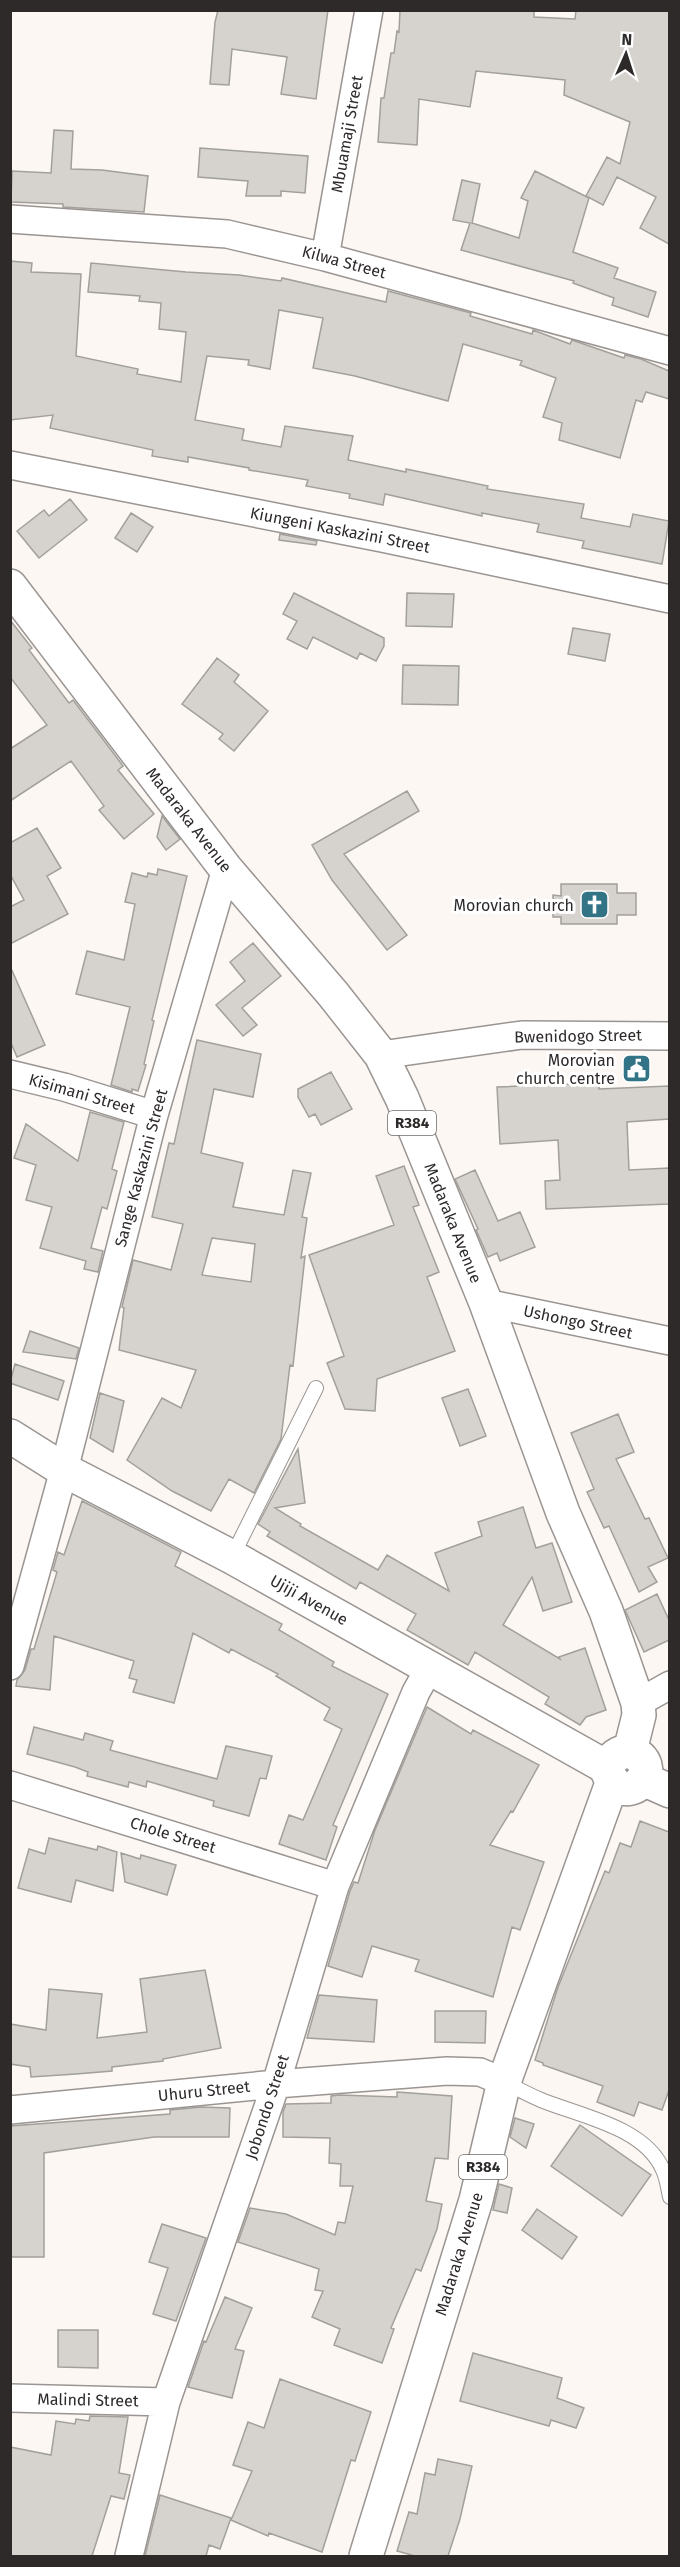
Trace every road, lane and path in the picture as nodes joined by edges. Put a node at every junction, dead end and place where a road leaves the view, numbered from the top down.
1 (369, 10) edge
2 (10, 219) edge
3 (325, 257) junction
4 (669, 351) edge
5 (10, 465) edge
6 (10, 586) edge
7 (669, 599) edge
8 (226, 869) junction
9 (669, 1036) edge
10 (381, 1055) junction
11 (10, 1074) edge
12 (154, 1115) junction
13 (486, 1303) junction
14 (669, 1341) edge
15 (316, 1388) dead end
16 (10, 1436) edge
17 (64, 1470) junction
18 (232, 1557) junction
19 (10, 1666) edge
20 (430, 1667) junction
21 (669, 1685) edge
22 (638, 1703) junction
23 (632, 1774) edge
24 (10, 1785) edge
25 (335, 1886) junction
26 (504, 2082) junction
27 (276, 2084) junction
28 (10, 2110) edge
29 (669, 2197) edge
30 (10, 2398) edge
31 (166, 2402) junction
32 (129, 2556) edge
33 (366, 2556) edge

1 - 3 street, Mbuamaji Street
2 - 3 street, Kilwa Street
3 - 4 street, Kilwa Street
5 - 7 street, Kiungeni Kaskazini Street
6 - 8 main road, Madaraka Avenue / R384
8 - 10 main road, Madaraka Avenue / R384
8 - 12 street, Sange Kaskazini Street
9 - 10 street, Bwenidogo Street
10 - 13 main road, Madaraka Avenue / R384
11 - 12 street, Kisimani Street
12 - 17 street, Sange Kaskazini Street
13 - 14 street, Ushongo Street
13 - 22 main road, Madaraka Avenue / R384
15 - 18 lane
16 - 17 main road, Ujiji Avenue
17 - 18 main road, Ujiji Avenue
17 - 19 street, Sange Kaskazini Street
18 - 20 main road, Ujiji Avenue
20 - 23 main road, Ujiji Avenue
20 - 25 street, Jobondo Street
21 - 22 street
22 - 23 main road, Madaraka Avenue / R384
23 - 26 main road, Madaraka Avenue / R384
24 - 25 street, Chole Street
25 - 27 street, Jobondo Street
26 - 27 street, Uhuru Street
26 - 29 lane
26 - 33 main road, Madaraka Avenue / R384
27 - 28 street, Uhuru Street
27 - 31 street, Jobondo Street
30 - 31 street, Malindi Street
31 - 32 street, Jobondo Street

